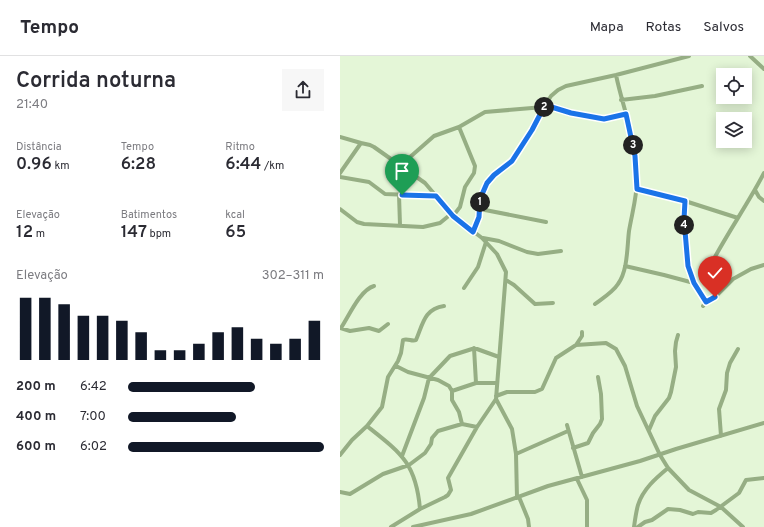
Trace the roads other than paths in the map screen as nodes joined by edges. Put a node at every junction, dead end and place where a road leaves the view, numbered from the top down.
1 (689, 56) edge
2 (750, 56) edge
3 (764, 69) edge
4 (616, 75) junction
5 (702, 86) dead end
6 (621, 100) junction
7 (544, 106) junction
8 (626, 114) junction
9 (459, 127) junction
10 (340, 137) edge
11 (361, 143) junction
12 (401, 165) junction
13 (340, 173) edge
14 (764, 173) edge
15 (340, 177) edge
16 (637, 189) junction
17 (755, 190) junction
18 (399, 195) junction
19 (436, 196) junction
20 (685, 201) junction
21 (764, 201) edge
22 (340, 209) edge
23 (480, 209) junction
24 (452, 215) junction
25 (738, 218) junction
26 (546, 222) dead end
27 (400, 225) junction
28 (473, 232) junction
29 (482, 238) junction
30 (486, 242) junction
31 (561, 251) dead end
32 (764, 265) edge
33 (625, 266) junction
34 (506, 280) junction
35 (694, 283) junction
36 (374, 286) dead end
37 (725, 286) junction
38 (464, 288) dead end
39 (553, 302) dead end
40 (595, 304) dead end
41 (444, 306) dead end
42 (388, 324) dead end
43 (341, 328) edge
44 (582, 332) dead end
45 (678, 335) dead end
46 (576, 345) junction
47 (474, 348) junction
48 (738, 349) dead end
49 (499, 357) junction
50 (396, 366) junction
51 (598, 377) dead end
52 (429, 378) junction
53 (476, 383) junction
54 (497, 383) junction
55 (452, 391) junction
56 (496, 397) junction
57 (462, 424) junction
58 (764, 424) edge
59 (566, 425) dead end
60 (367, 426) junction
61 (476, 427) junction
62 (649, 430) junction
63 (568, 431) junction
64 (721, 436) junction
65 (573, 448) junction
66 (516, 454) junction
67 (340, 455) edge
68 (660, 455) junction
69 (402, 456) junction
70 (409, 465) junction
71 (668, 468) junction
72 (582, 477) junction
73 (764, 478) edge
74 (576, 479) junction
75 (340, 492) edge
76 (518, 497) junction
77 (721, 507) junction
78 (420, 509) junction
79 (422, 526) edge
80 (391, 527) edge
81 (413, 527) edge
82 (529, 527) edge
83 (587, 527) edge
84 (634, 527) edge
85 (638, 527) edge
86 (743, 527) edge

1 - 4 street
2 - 3 street
4 - 6 street
4 - 7 street
5 - 6 street
6 - 8 street
7 - 8 street
7 - 9 street
7 - 23 street
8 - 16 street
9 - 12 street
9 - 24 street
10 - 11 street
11 - 12 street
11 - 13 street
12 - 19 street
14 - 17 street
15 - 18 street
16 - 20 street
16 - 33 street
17 - 21 street
17 - 25 street
18 - 19 street
18 - 27 street
19 - 24 street
20 - 25 street
20 - 35 street
22 - 27 street
23 - 26 street
23 - 28 street
24 - 27 street
24 - 28 street
25 - 37 street
28 - 29 street
29 - 30 street
29 - 31 street
30 - 34 street
30 - 38 street
32 - 37 street
33 - 35 street
33 - 40 street
34 - 39 street
34 - 49 street
35 - 37 street
36 - 43 street
41 - 50 street
42 - 43 street
44 - 46 street
45 - 62 street
46 - 56 street
46 - 62 street
47 - 49 street
47 - 52 street
47 - 53 street
48 - 64 street
49 - 54 street
50 - 52 street
50 - 60 street
51 - 65 street
52 - 55 street
52 - 69 street
53 - 54 street
53 - 55 street
54 - 56 street
55 - 57 street
56 - 61 street
56 - 66 street
57 - 61 street
57 - 70 street
58 - 64 street
59 - 63 street
60 - 67 street
60 - 69 street
61 - 78 street
62 - 68 street
63 - 65 street
63 - 66 street
64 - 68 street
65 - 72 street
66 - 76 street
68 - 71 street
68 - 72 street
69 - 70 street
70 - 75 street
70 - 78 street
71 - 77 street
71 - 84 street
72 - 74 street
73 - 77 street
74 - 76 street
74 - 83 street
76 - 79 street
76 - 82 street
77 - 85 street
77 - 86 street
78 - 80 street
79 - 81 street

